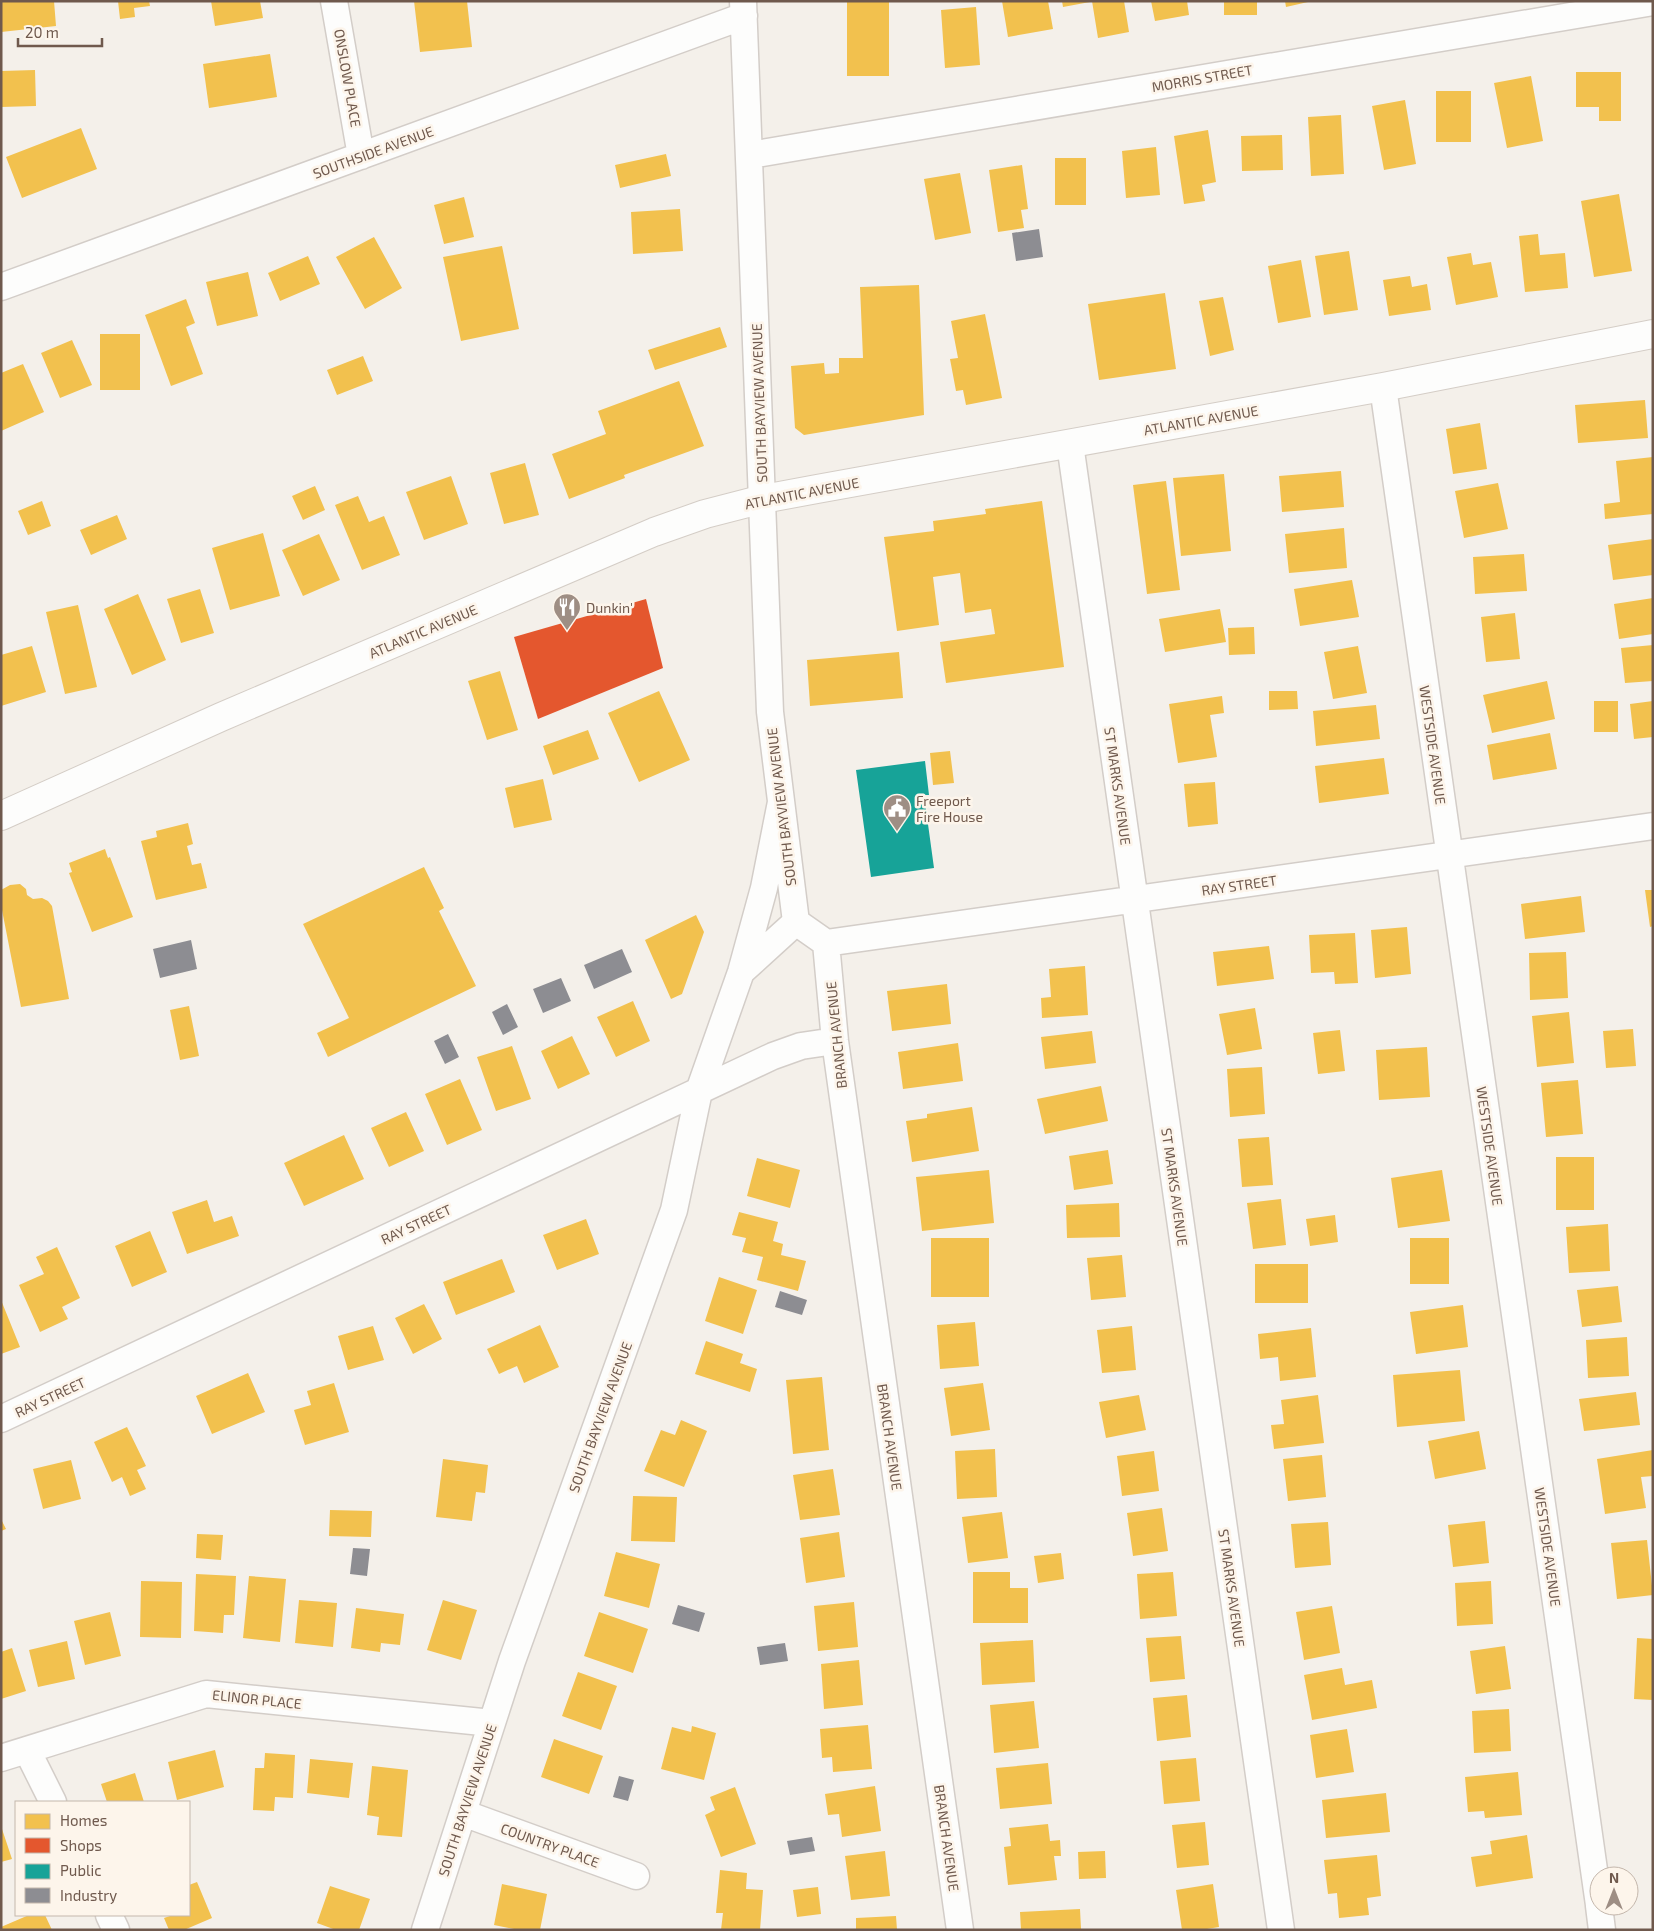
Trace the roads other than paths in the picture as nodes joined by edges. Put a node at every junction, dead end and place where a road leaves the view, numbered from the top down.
1 (334, 1) edge
2 (1653, 2) edge
3 (744, 9) edge
4 (750, 155) junction
5 (362, 156) junction
6 (1, 286) edge
7 (1653, 334) edge
8 (1383, 386) junction
9 (1070, 444) junction
10 (763, 499) junction
11 (781, 802) junction
12 (1, 816) edge
13 (1653, 826) edge
14 (1449, 855) junction
15 (1134, 899) junction
16 (796, 922) junction
17 (826, 943) junction
18 (741, 972) junction
19 (835, 1041) junction
20 (699, 1091) junction
21 (1, 1419) edge
22 (492, 1723) junction
23 (27, 1750) junction
24 (1, 1758) edge
25 (52, 1801) edge
26 (464, 1813) junction
27 (1593, 1866) edge
28 (636, 1876) dead end
29 (109, 1916) edge
30 (1600, 1916) edge
31 (116, 1930) edge
32 (425, 1930) edge
33 (960, 1930) edge
34 (1281, 1930) edge
35 (1602, 1930) edge

1 - 5 street, ONSLOW PLACE
2 - 4 street, MORRIS STREET
3 - 4 street, SOUTH BAYVIEW AVENUE
3 - 5 street, SOUTHSIDE AVENUE
4 - 10 street, SOUTH BAYVIEW AVENUE
5 - 6 street, SOUTHSIDE AVENUE
7 - 8 main road, ATLANTIC AVENUE
8 - 9 main road, ATLANTIC AVENUE
8 - 14 street, WESTSIDE AVENUE
9 - 10 main road, ATLANTIC AVENUE
9 - 15 street, ST MARKS AVENUE
10 - 11 street, SOUTH BAYVIEW AVENUE
10 - 12 main road, ATLANTIC AVENUE
11 - 16 street, SOUTH BAYVIEW AVENUE
11 - 18 street
13 - 14 street, RAY STREET
14 - 15 street, RAY STREET
14 - 27 street, WESTSIDE AVENUE
15 - 17 street, RAY STREET
15 - 34 street, ST MARKS AVENUE
16 - 17 street
16 - 18 street, SOUTH BAYVIEW AVENUE
17 - 19 street, BRANCH AVENUE
18 - 20 street, SOUTH BAYVIEW AVENUE
19 - 20 street, RAY STREET
19 - 33 street, BRANCH AVENUE
20 - 21 street, RAY STREET
20 - 22 street, SOUTH BAYVIEW AVENUE
22 - 23 street, ELINOR PLACE
22 - 26 street, SOUTH BAYVIEW AVENUE
23 - 24 street, ELINOR PLACE
23 - 25 street
26 - 28 street, COUNTRY PLACE
26 - 32 street, SOUTH BAYVIEW AVENUE
29 - 31 street
30 - 35 street, WESTSIDE AVENUE

